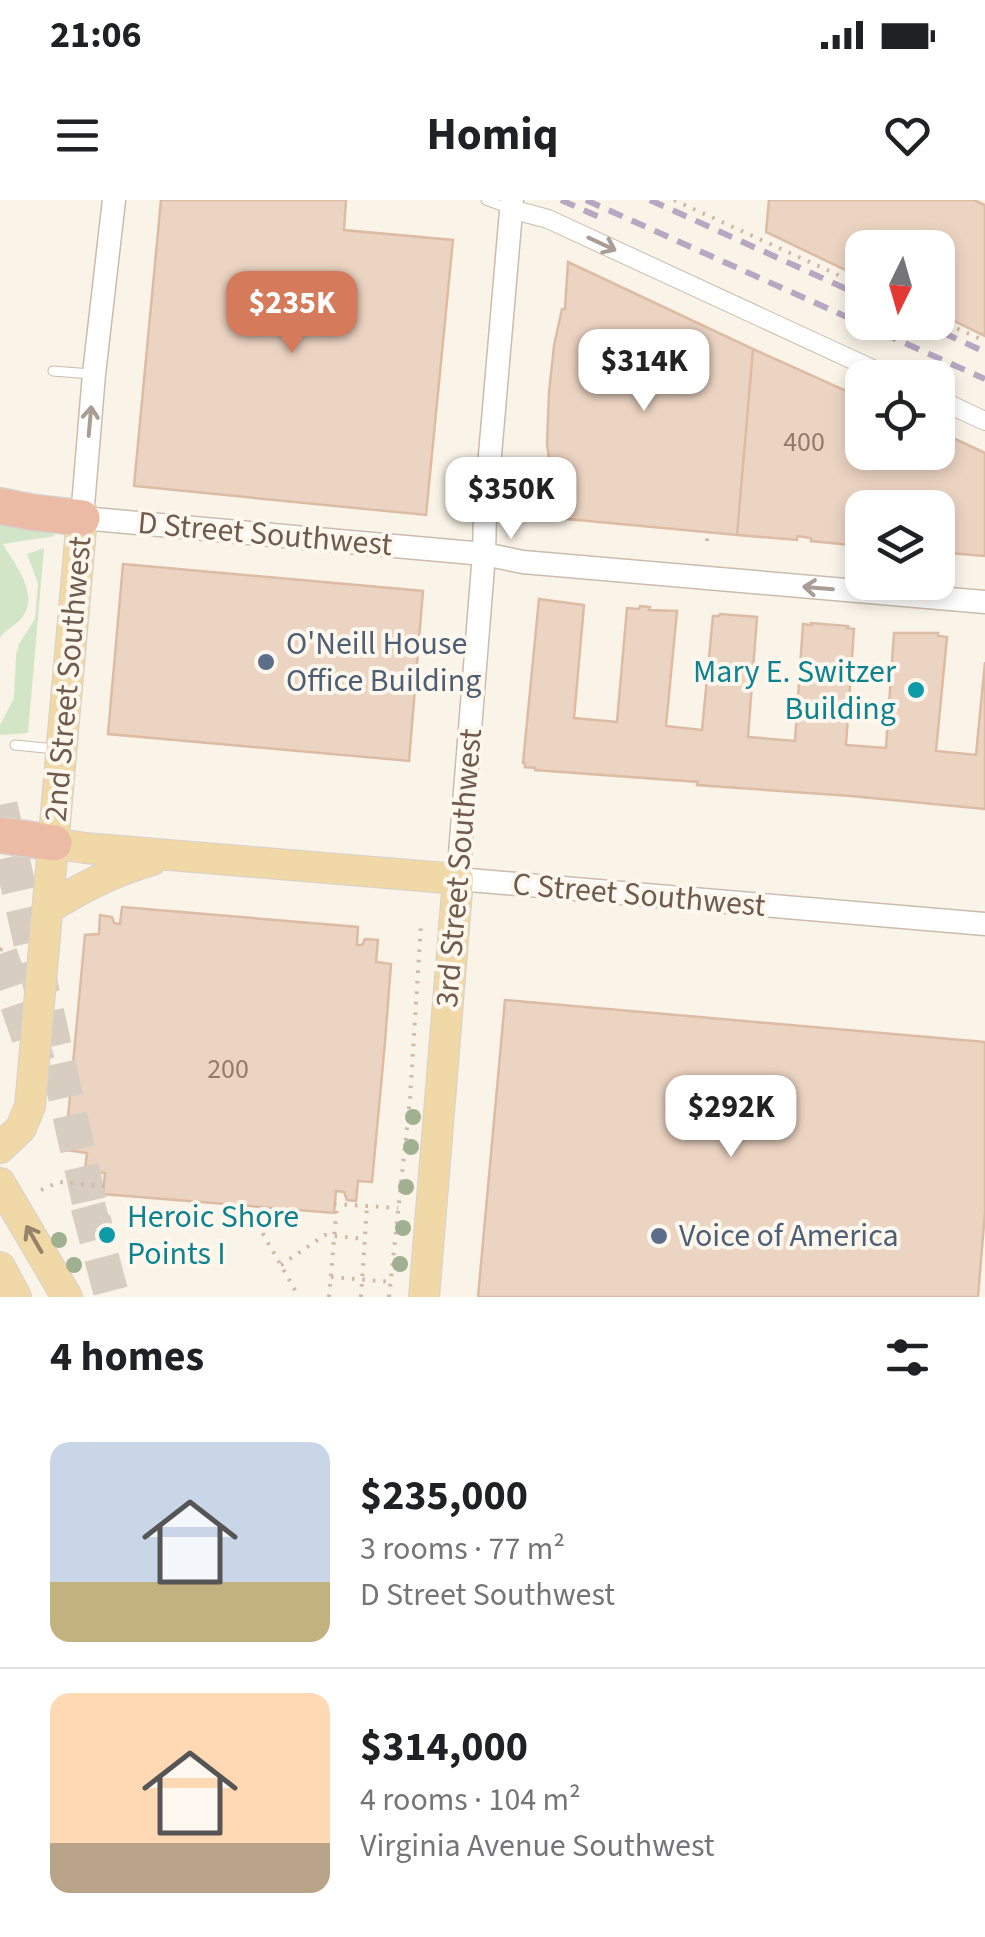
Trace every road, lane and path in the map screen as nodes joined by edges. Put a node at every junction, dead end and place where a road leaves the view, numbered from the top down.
1 (114, 200) edge
2 (486, 200) edge
3 (674, 200) edge
4 (512, 204) edge
5 (845, 278) edge
6 (955, 328) edge
7 (985, 342) edge
8 (853, 360) edge
9 (53, 371) dead end
10 (94, 374) junction
11 (955, 406) edge
12 (985, 421) edge
13 (0, 506) edge
14 (82, 518) junction
15 (708, 532) dead end
16 (707, 541) dead end
17 (484, 554) junction
18 (985, 602) edge
19 (14, 744) dead end
20 (62, 750) junction
21 (0, 835) edge
22 (54, 843) junction
23 (169, 855) junction
24 (458, 879) junction
25 (47, 910) junction
26 (420, 924) dead end
27 (985, 924) edge
28 (0, 1148) edge
29 (0, 1183) edge
30 (104, 1186) dead end
31 (41, 1190) dead end
32 (247, 1206) dead end
33 (367, 1206) junction
34 (398, 1208) junction
35 (334, 1236) junction
36 (365, 1239) junction
37 (0, 1266) edge
38 (280, 1266) junction
39 (330, 1277) junction
40 (362, 1279) junction
41 (391, 1282) junction
42 (16, 1297) edge
43 (67, 1297) edge
44 (298, 1297) edge
45 (328, 1297) edge
46 (361, 1297) edge
47 (389, 1297) edge
48 (424, 1297) edge

1 - 10 street, 2nd Street Southwest
2 - 4 lane
3 - 5 path
4 -> 8 street
4 - 17 street, 3rd Street Southwest
6 - 7 path
9 - 10 lane
14 -> 10 street, 2nd Street Southwest
11 - 12 street
13 - 14 highway
14 - 17 street, D Street Southwest
14 - 20 main road, 2nd Street Southwest
15 - 16 path
18 -> 17 street, D Street Southwest
17 - 24 street, 3rd Street Southwest
19 - 20 lane
20 - 22 main road, 2nd Street Southwest
21 - 22 highway
22 - 23 main road, C Street Southwest
22 - 25 main road, 2nd Street Southwest
23 - 24 main road, C Street Southwest
23 - 25 main road
24 - 27 street, C Street Southwest
24 - 48 main road, 3rd Street Southwest
25 - 28 main road, 2nd Street Southwest
26 - 34 path
43 -> 29 main road
30 - 31 path
32 - 38 path
33 - 34 path
33 - 35 path
33 - 36 path
34 - 41 path
35 - 36 path
35 - 38 path
35 - 39 path
36 - 40 path
37 - 42 main road
38 - 44 path
39 - 40 path
39 - 45 path
40 - 41 path
40 - 46 path
41 - 47 path

